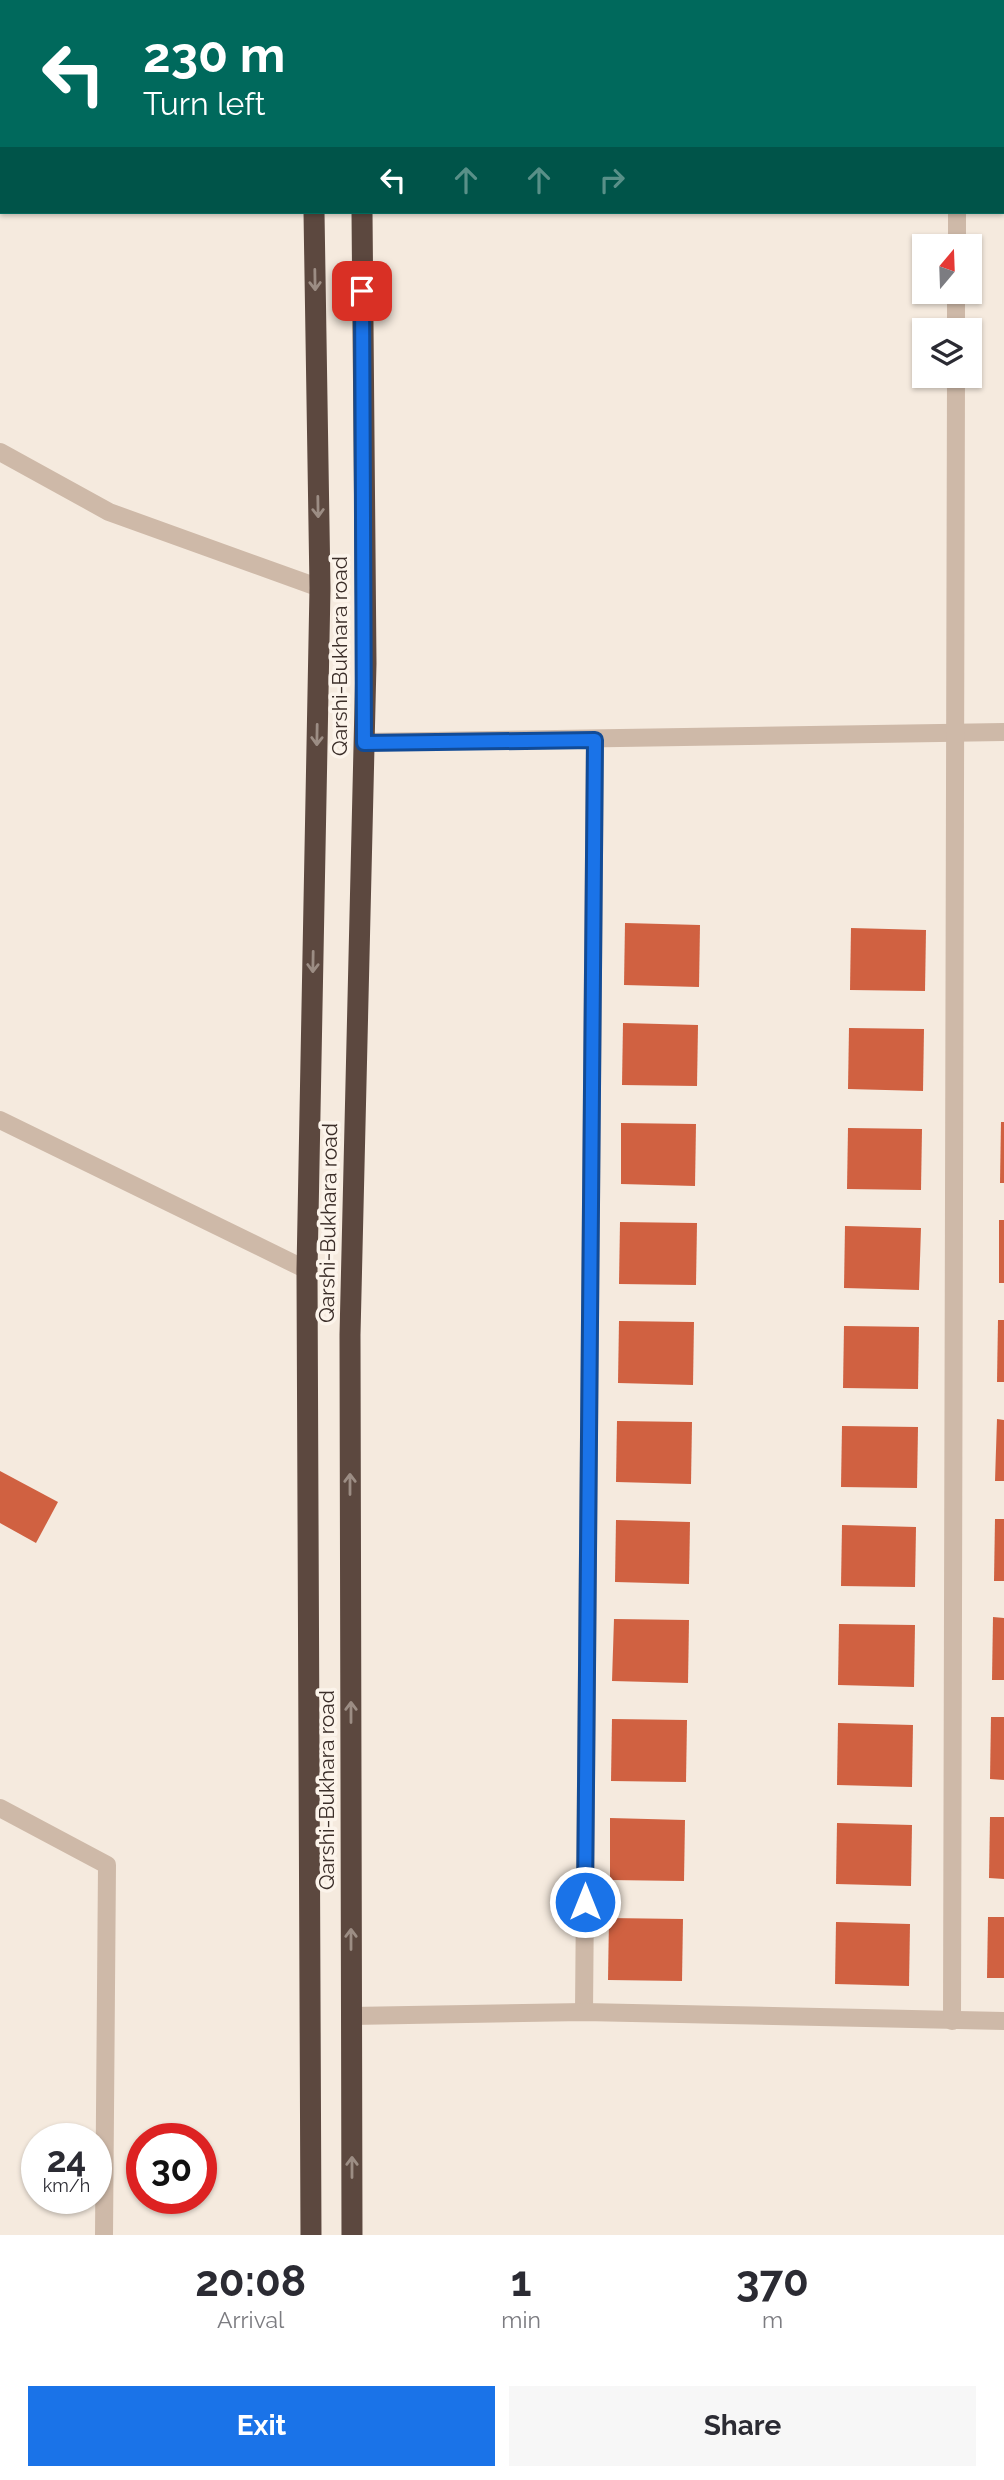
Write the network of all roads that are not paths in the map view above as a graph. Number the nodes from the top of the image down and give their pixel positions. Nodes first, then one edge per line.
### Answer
1 (314, 214) edge
2 (362, 214) edge
3 (957, 214) edge
4 (957, 234) edge
5 (956, 388) edge
6 (0, 452) edge
7 (320, 587) junction
8 (953, 731) junction
9 (1004, 732) edge
10 (595, 740) junction
11 (364, 743) junction
12 (0, 1120) edge
13 (307, 1270) junction
14 (0, 1808) edge
15 (584, 2012) junction
16 (351, 2016) junction
17 (951, 2021) junction
18 (1004, 2021) edge
19 (104, 2235) edge
20 (311, 2235) edge
21 (352, 2235) edge

1 -> 7 highway, Qarshi-Bukhara road
2 - 11 highway, Qarshi-Bukhara road
3 - 4 street
5 - 8 street
6 - 7 street
7 -> 13 highway, Qarshi-Bukhara road
8 - 9 street
8 - 10 street
8 - 17 street
10 - 11 street
10 - 15 street
16 -> 11 highway, Qarshi-Bukhara road
12 - 13 street
13 - 20 highway, Qarshi-Bukhara road
14 - 19 street
15 - 16 street
15 - 17 street
21 -> 16 highway, Qarshi-Bukhara road
17 - 18 street

